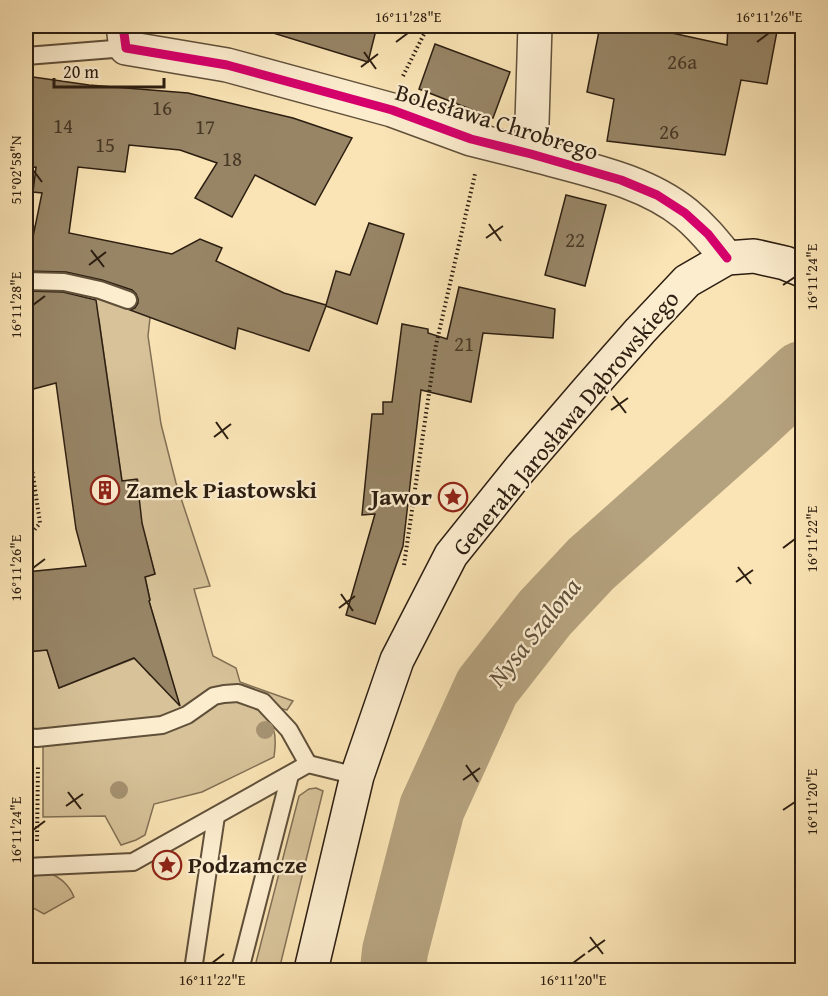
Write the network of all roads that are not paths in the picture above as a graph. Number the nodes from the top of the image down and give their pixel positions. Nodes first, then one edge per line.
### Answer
1 (535, 26) edge
2 (124, 37) edge
3 (26, 56) edge
4 (531, 154) junction
5 (727, 258) junction
6 (794, 266) edge
7 (26, 281) edge
8 (128, 300) dead end
9 (26, 737) edge
10 (309, 764) junction
11 (290, 775) junction
12 (357, 776) junction
13 (216, 816) junction
14 (31, 866) edge
15 (193, 970) edge
16 (240, 970) edge
17 (311, 970) edge

1 - 4 main road
2 - 3 lane, Bolesława Chrobrego
2 - 4 main road, Bolesława Chrobrego
4 - 5 main road, Bolesława Chrobrego
5 - 6 main road, Generała Jarosława Dąbrowskiego
5 - 12 main road, Generała Jarosława Dąbrowskiego
7 - 8 lane
9 - 10 lane
10 - 11 lane
10 - 12 lane
11 - 13 lane
11 - 16 lane
12 - 17 main road, Generała Jarosława Dąbrowskiego
13 - 14 lane
13 - 15 lane

